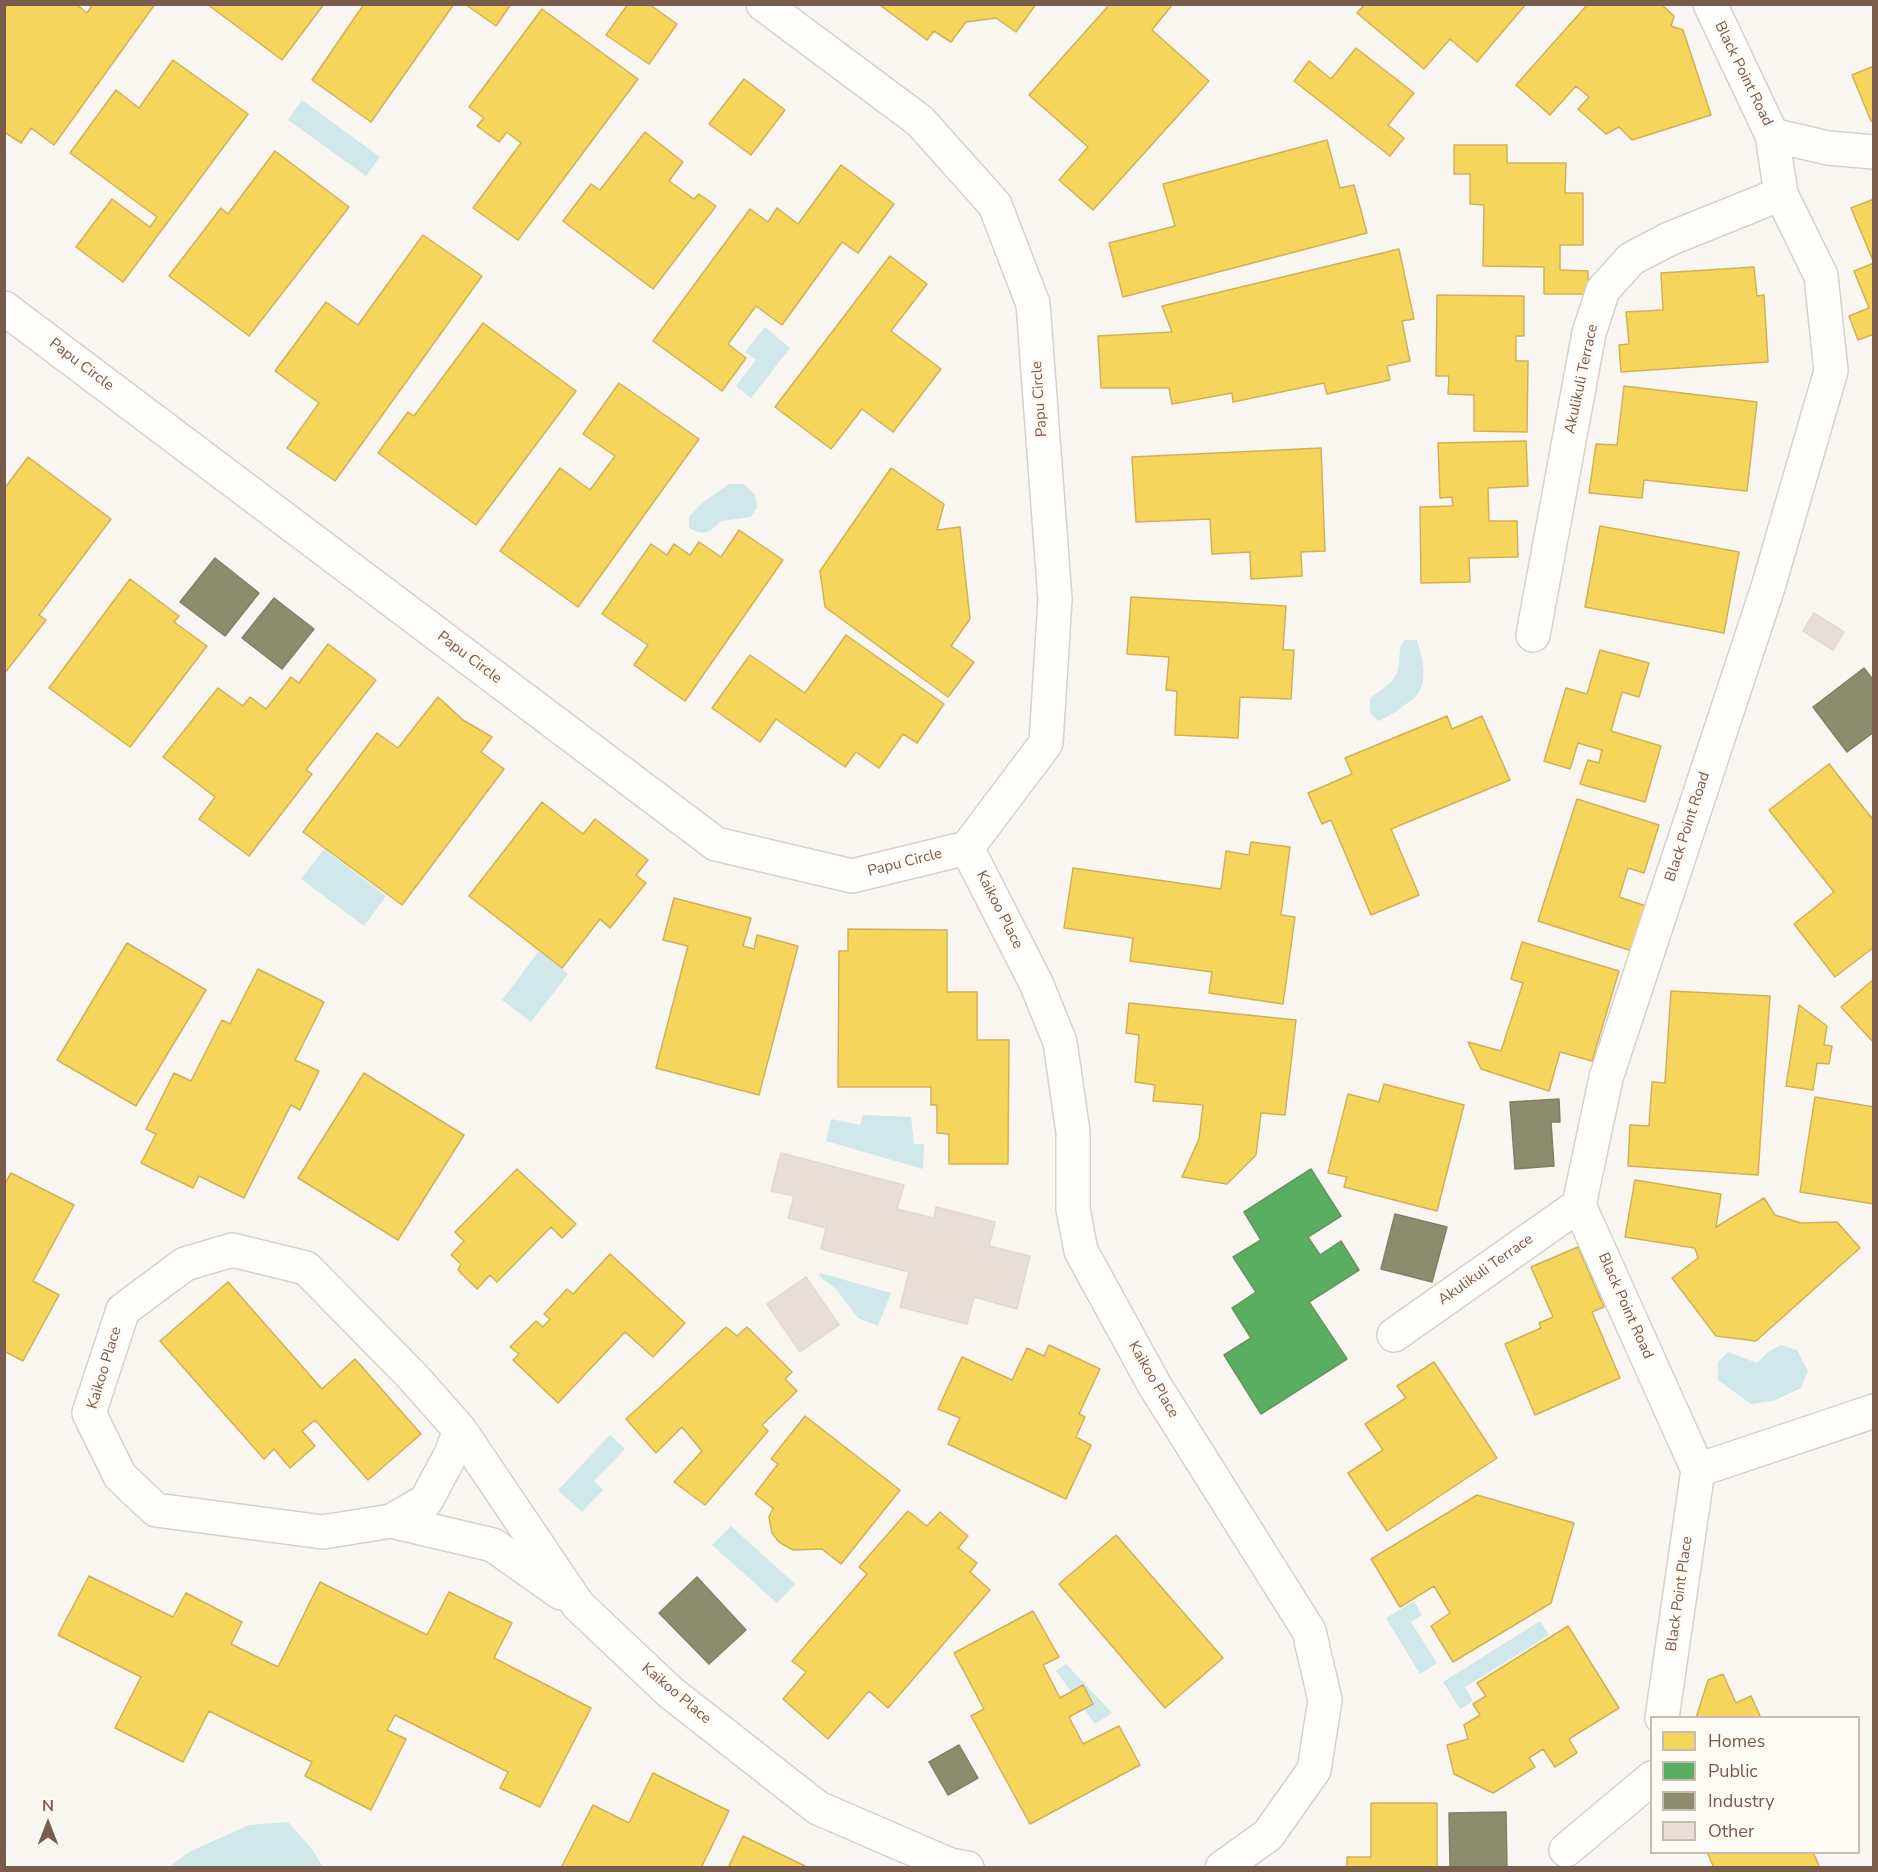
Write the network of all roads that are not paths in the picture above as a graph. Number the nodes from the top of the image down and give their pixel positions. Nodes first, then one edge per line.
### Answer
1 (763, 4) edge
2 (1710, 4) edge
3 (1772, 135) junction
4 (1874, 152) edge
5 (1781, 194) junction
6 (4, 308) edge
7 (1533, 635) dead end
8 (967, 848) junction
9 (1579, 1205) junction
10 (1394, 1335) dead end
11 (1874, 1411) edge
12 (460, 1430) junction
13 (1698, 1470) junction
14 (392, 1521) junction
15 (578, 1605) junction
16 (1662, 1716) edge
17 (1650, 1780) edge
18 (1566, 1850) dead end
19 (967, 1868) edge
20 (1222, 1868) edge

1 - 8 street, Papu Circle
2 - 3 street, Black Point Road
3 - 4 street
3 - 5 street, Black Point Road
5 - 7 street, Akulikuli Terrace
5 - 9 street, Black Point Road
6 - 8 street, Papu Circle
8 - 20 street, Kaikoo Place
9 - 10 street, Akulikuli Terrace
9 - 13 street, Black Point Road
11 - 13 street
12 - 14 street, Kaikoo Place
12 - 14 street, Kaikoo Place
12 - 15 street, Kaikoo Place
13 - 16 street, Black Point Place
14 - 15 street
15 - 19 street, Kaikoo Place
17 - 18 street

